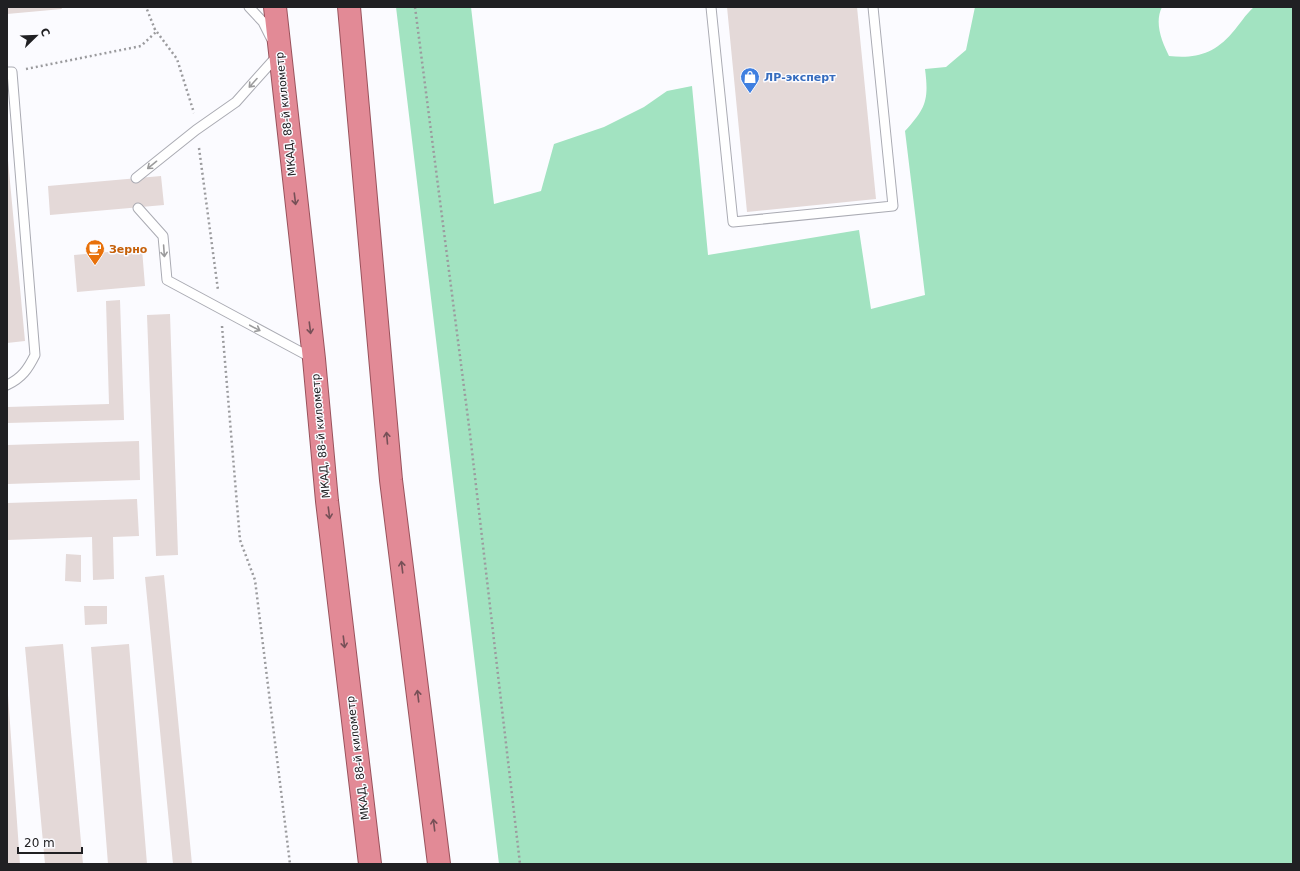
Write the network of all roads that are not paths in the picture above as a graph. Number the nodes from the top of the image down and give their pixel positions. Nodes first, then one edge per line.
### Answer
1 (250, 7) edge
2 (275, 7) edge
3 (349, 7) edge
4 (711, 7) edge
5 (874, 7) edge
6 (279, 54) junction
7 (9, 72) edge
8 (136, 178) dead end
9 (138, 208) dead end
10 (314, 359) junction
11 (7, 385) edge
12 (370, 864) edge
13 (439, 864) edge

1 - 6 lane
2 - 6 highway, МКАД, 88-й километр
13 -> 3 highway
4 - 5 lane
6 -> 8 lane
6 -> 10 highway, МКАД, 88-й километр
7 - 11 lane
9 -> 10 lane
10 -> 12 highway, МКАД, 88-й километр

